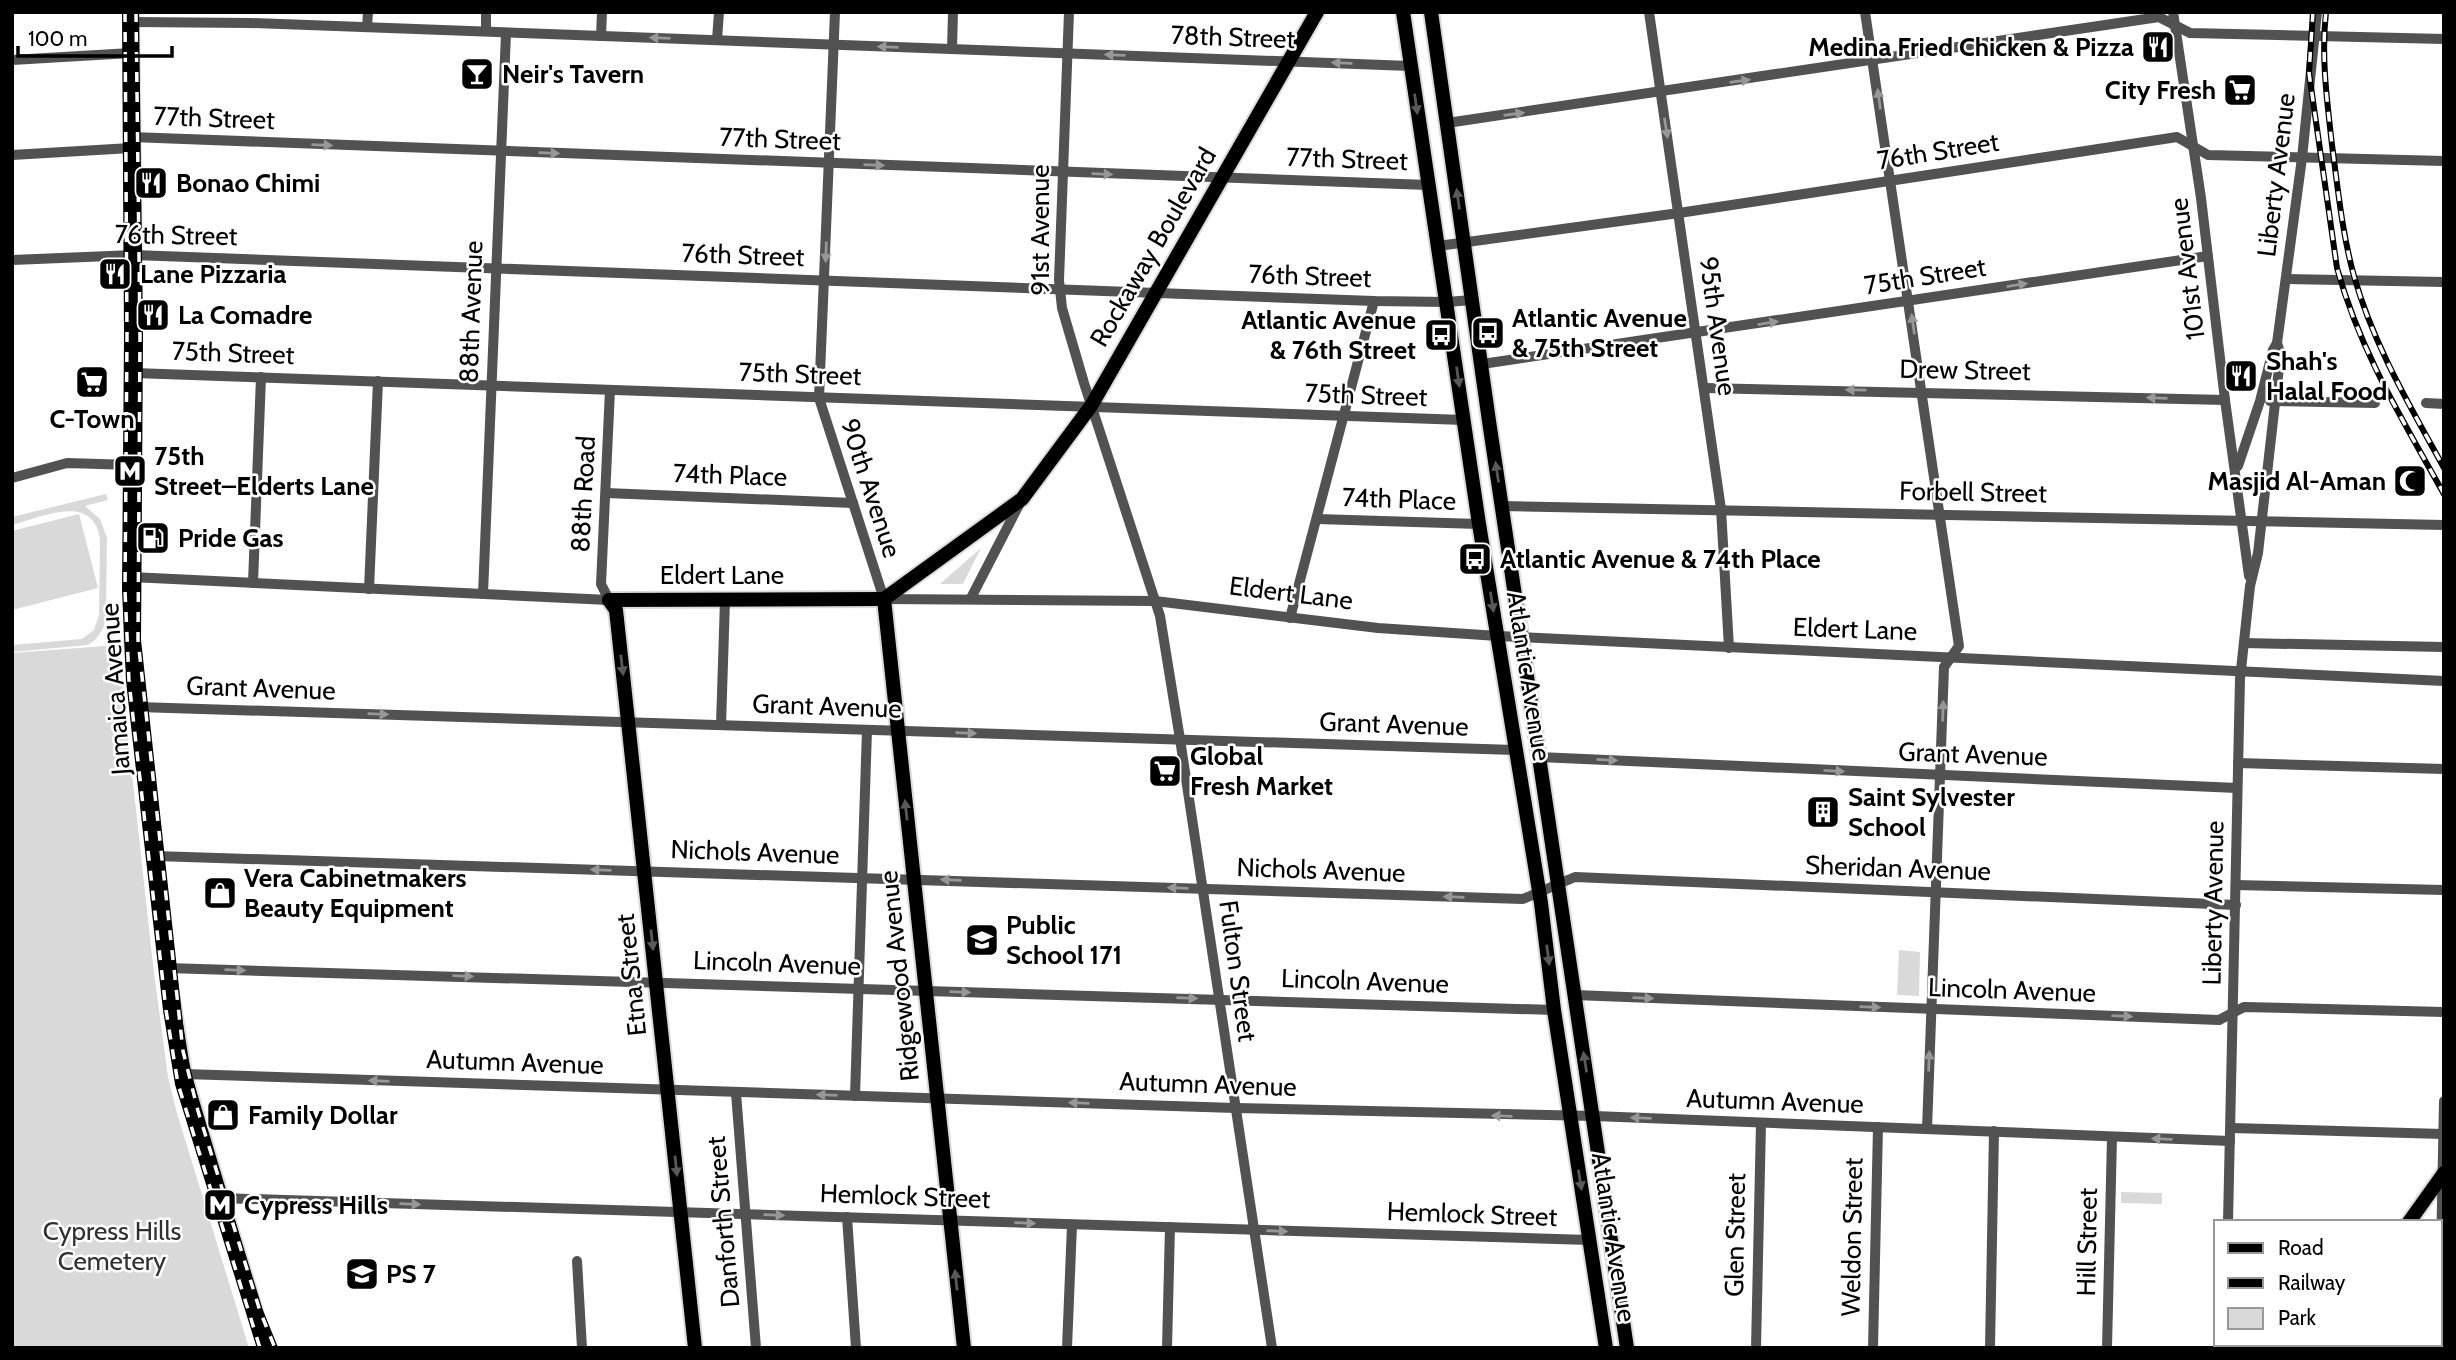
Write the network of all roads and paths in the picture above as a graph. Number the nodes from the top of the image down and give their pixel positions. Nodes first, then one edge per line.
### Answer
1 (368, 12) edge
2 (486, 12) edge
3 (602, 12) edge
4 (719, 12) edge
5 (835, 12) edge
6 (953, 12) edge
7 (1069, 12) edge
8 (1317, 12) edge
9 (1403, 12) edge
10 (1431, 12) edge
11 (1649, 12) edge
12 (1866, 12) edge
13 (2173, 12) edge
14 (2317, 12) edge
15 (131, 17) edge
16 (251, 17) edge
17 (2175, 25) junction
18 (367, 27) junction
19 (486, 31) junction
20 (506, 33) junction
21 (2314, 35) junction
22 (601, 36) junction
23 (2444, 39) edge
24 (718, 40) junction
25 (834, 45) junction
26 (951, 49) junction
27 (131, 53) junction
28 (1067, 53) junction
29 (12, 60) edge
30 (1873, 61) junction
31 (1288, 62) junction
32 (1410, 65) junction
33 (1661, 93) junction
34 (1447, 123) junction
35 (131, 143) junction
36 (2193, 147) junction
37 (500, 152) junction
38 (12, 155) edge
39 (2302, 158) junction
40 (2444, 161) edge
41 (829, 164) junction
42 (1063, 173) junction
43 (1220, 178) junction
44 (1891, 181) junction
45 (1428, 185) junction
46 (1679, 213) junction
47 (1464, 244) junction
48 (1438, 246) junction
49 (134, 255) junction
50 (2208, 256) junction
51 (12, 260) edge
52 (495, 268) junction
53 (2286, 279) junction
54 (825, 281) junction
55 (2444, 282) edge
56 (1059, 289) junction
57 (1154, 293) junction
58 (1472, 300) junction
59 (1374, 301) junction
60 (1909, 301) junction
61 (1447, 302) junction
62 (1697, 333) junction
63 (2277, 343) junction
64 (1482, 364) junction
65 (134, 373) junction
66 (261, 377) junction
67 (378, 381) junction
68 (491, 385) junction
69 (1705, 387) junction
70 (610, 390) junction
71 (1923, 392) junction
72 (819, 398) junction
73 (2225, 400) junction
74 (2260, 401) junction
75 (2275, 401) junction
76 (2375, 403) dead end
77 (2426, 403) dead end
78 (2444, 404) edge
79 (1091, 406) junction
80 (1344, 418) junction
81 (1464, 421) junction
82 (132, 465) junction
83 (2237, 475) junction
84 (12, 478) edge
85 (606, 493) junction
86 (1022, 499) junction
87 (853, 503) junction
88 (1502, 506) junction
89 (1721, 509) junction
90 (1941, 514) junction
91 (1317, 519) junction
92 (2243, 521) junction
93 (2260, 521) junction
94 (1479, 524) junction
95 (2444, 525) edge
96 (131, 577) junction
97 (253, 583) junction
98 (2250, 586) junction
99 (369, 589) junction
100 (483, 594) junction
101 (971, 598) junction
102 (608, 600) junction
103 (725, 600) junction
104 (884, 600) junction
105 (1155, 601) junction
106 (1290, 618) junction
107 (1498, 636) junction
108 (1521, 637) junction
109 (2244, 643) junction
110 (2444, 647) edge
111 (1729, 648) junction
112 (1951, 657) junction
113 (2241, 669) junction
114 (2444, 681) edge
115 (138, 707) junction
116 (628, 722) junction
117 (721, 725) junction
118 (867, 730) junction
119 (898, 730) junction
120 (1180, 739) junction
121 (1515, 750) junction
122 (1539, 757) junction
123 (2238, 763) junction
124 (2444, 769) edge
125 (1941, 775) junction
126 (2237, 788) junction
127 (155, 856) junction
128 (644, 871) junction
129 (862, 878) junction
130 (913, 879) junction
131 (1559, 883) junction
132 (2236, 885) junction
133 (1203, 889) junction
134 (2444, 890) edge
135 (1539, 892) junction
136 (1936, 892) junction
137 (2236, 905) junction
138 (167, 968) junction
139 (656, 982) junction
140 (859, 989) junction
141 (925, 990) junction
142 (1575, 995) junction
143 (1219, 999) junction
144 (1931, 1009) junction
145 (1554, 1010) junction
146 (2444, 1012) edge
147 (2233, 1014) junction
148 (184, 1074) junction
149 (668, 1090) junction
150 (736, 1093) junction
151 (855, 1096) junction
152 (937, 1099) junction
153 (2444, 1101) edge
154 (1236, 1108) junction
155 (1594, 1116) junction
156 (1571, 1117) junction
157 (1761, 1123) junction
158 (1878, 1127) junction
159 (2231, 1128) junction
160 (1927, 1129) junction
161 (1994, 1131) junction
162 (2443, 1134) edge
163 (2112, 1137) junction
164 (2230, 1141) junction
165 (2443, 1174) edge
166 (219, 1198) junction
167 (681, 1212) junction
168 (746, 1214) junction
169 (847, 1217) junction
170 (950, 1220) junction
171 (2228, 1220) edge
172 (2410, 1220) edge
173 (2442, 1220) edge
174 (1072, 1225) junction
175 (1170, 1227) junction
176 (1254, 1230) junction
177 (1589, 1240) junction
178 (577, 1261) dead end
179 (266, 1348) edge
180 (582, 1348) edge
181 (695, 1348) edge
182 (756, 1348) edge
183 (856, 1348) edge
184 (964, 1348) edge
185 (1067, 1348) edge
186 (1167, 1348) edge
187 (1272, 1348) edge
188 (1606, 1348) edge
189 (1627, 1348) edge
190 (1756, 1348) edge
191 (1873, 1348) edge
192 (1990, 1348) edge
193 (2107, 1348) edge

1 - 18 street
2 - 19 street
3 - 22 street
4 - 24 street
5 - 25 street, 90th Avenue
6 - 26 street
7 - 28 street, 91st Avenue
8 - 31 main road, Rockaway Boulevard
9 - 32 main road, Atlantic Avenue
10 - 34 main road, Atlantic Avenue
11 - 33 street, 95th Avenue
12 - 30 street
13 - 17 street, 101st Avenue
14 - 21 street, Liberty Avenue
15 - 16 street, 78th Street
15 - 27 main road, Jamaica Avenue
16 - 18 street, 78th Street
17 - 21 street
17 - 30 street
17 - 36 street, 101st Avenue
18 - 19 street, 78th Street
19 - 20 street, 78th Street
20 - 22 street, 78th Street
20 - 37 street, 88th Avenue
21 - 23 street
21 - 39 street, Liberty Avenue
24 -> 22 street, 78th Street
24 - 25 street, 78th Street
26 -> 25 street, 78th Street
25 - 41 street, 90th Avenue
26 - 28 street, 78th Street
27 - 29 street
27 - 35 main road, Jamaica Avenue
31 -> 28 street, 78th Street
28 - 42 street, 91st Avenue
33 -> 30 street
44 -> 30 street
32 -> 31 street, 78th Street
31 - 43 main road, Rockaway Boulevard
32 -> 45 main road, Atlantic Avenue
34 -> 33 street
33 -> 46 street, 95th Avenue
47 -> 34 main road, Atlantic Avenue
35 -> 37 street, 77th Street
35 - 38 street, 77th Street
35 - 49 main road, Jamaica Avenue
36 - 39 street, 76th Street
36 - 44 street, 76th Street
36 - 50 street, 101st Avenue
37 -> 41 street, 77th Street
37 - 52 street, 88th Avenue
39 - 40 street, 76th Street
39 - 53 street, Liberty Avenue
41 -> 42 street, 77th Street
41 -> 54 street, 90th Avenue
42 -> 43 street, 77th Street
42 - 56 street, 91st Avenue
43 - 45 street, 77th Street
43 - 57 main road, Rockaway Boulevard
44 - 46 street, 76th Street
44 - 60 street
45 - 48 main road, Atlantic Avenue
46 - 47 street, 76th Street
46 - 62 street, 95th Avenue
47 - 48 street, 76th Street
47 - 58 main road, Atlantic Avenue
48 - 61 main road, Atlantic Avenue
49 - 51 street, 76th Street
49 - 52 street, 76th Street
49 - 65 main road, Jamaica Avenue
60 -> 50 street, 75th Street
50 - 73 street, 101st Avenue
52 - 54 street, 76th Street
52 - 68 street, 88th Avenue
53 - 55 street
53 - 63 street, Liberty Avenue
54 - 56 street, 76th Street
54 - 72 street, 90th Avenue
56 - 57 street, 76th Street
56 - 79 street, 91st Avenue
57 - 59 street, 76th Street
57 - 79 main road, Rockaway Boulevard
58 - 61 street, 76th Street
58 - 64 main road, Atlantic Avenue
59 - 61 street, 76th Street
59 - 80 street
62 -> 60 street, 75th Street
71 -> 60 street
61 -> 81 main road, Atlantic Avenue
62 - 64 street, 75th Street
62 - 69 street, 95th Avenue
63 - 74 street, Liberty Avenue
63 - 75 street, Liberty Avenue
88 -> 64 main road, Atlantic Avenue
65 - 66 street, 75th Street
65 - 82 main road, Jamaica Avenue
66 - 67 street, 75th Street
66 - 97 street
67 - 68 street, 75th Street
67 - 99 street
68 - 70 street, 75th Street
68 - 100 street, 88th Avenue
71 -> 69 street, Drew Street
69 - 89 street, 95th Avenue
70 - 72 street, 75th Street
70 - 85 street, 88th Road
73 -> 71 street, Drew Street
71 - 90 street
72 - 79 street, 75th Street
72 - 87 street, 90th Avenue
73 - 83 street, 101st Avenue
74 - 75 street
74 - 83 street, Liberty Avenue
75 - 76 street
75 - 93 street, Liberty Avenue
77 - 78 street
79 - 80 street, 75th Street
79 - 86 main road, Rockaway Boulevard
79 - 105 street, 91st Avenue
80 - 81 street, 75th Street
80 - 91 street
81 - 94 main road, Atlantic Avenue
82 - 84 street
82 - 96 main road, Jamaica Avenue
83 - 92 street, 101st Avenue
85 - 87 street, 74th Place
85 - 102 street, 88th Road
86 - 101 street, Rockaway Boulevard
86 - 104 main road, Rockaway Boulevard
87 - 104 street, 90th Avenue
88 - 89 street, Forbell Street
88 - 108 main road, Atlantic Avenue
89 - 90 street, Forbell Street
89 - 111 street, 95th Avenue
90 - 92 street, Forbell Street
90 - 112 street
91 - 94 street, 74th Place
91 - 106 street
92 - 93 street, Forbell Street
92 - 98 street, Liberty Avenue
93 - 95 street, Forbell Street
93 - 98 street, Liberty Avenue
94 -> 107 main road, Atlantic Avenue
96 - 97 street, Eldert Lane
96 - 115 main road, Jamaica Avenue
97 - 99 street, Eldert Lane
98 - 109 street, Liberty Avenue
99 - 100 street, Eldert Lane
100 - 102 street, Eldert Lane
101 - 104 street, Eldert Lane
101 - 105 street, Eldert Lane
102 - 103 main road, Eldert Lane
102 -> 116 main road, Etna Street
103 - 104 main road, Eldert Lane
103 - 117 street
104 - 119 main road, Ridgewood Avenue
105 - 106 street, Eldert Lane
105 - 120 street, Fulton Street
106 - 107 street, Eldert Lane
107 - 108 street, Eldert Lane
107 - 121 main road, Atlantic Avenue
108 - 111 street, Eldert Lane
108 - 122 main road, Atlantic Avenue
109 - 110 street
109 - 113 street, Liberty Avenue
111 - 112 street, Eldert Lane
112 - 113 street, Eldert Lane
125 -> 112 street
113 - 114 street, Eldert Lane
113 - 123 street, Liberty Avenue
115 -> 116 street, Grant Avenue
115 - 127 main road, Jamaica Avenue
116 - 117 street, Grant Avenue
116 - 128 main road, Etna Street
117 - 118 street, Grant Avenue
118 - 119 street, Grant Avenue
118 - 129 street
119 -> 120 street, Grant Avenue
130 -> 119 main road, Ridgewood Avenue
120 - 121 street, Grant Avenue
120 - 133 street, Fulton Street
121 - 135 main road, Atlantic Avenue
122 -> 125 street, Grant Avenue
122 - 131 main road, Atlantic Avenue
123 - 124 street
123 - 126 street, Liberty Avenue
125 - 126 street, Grant Avenue
125 - 136 street
126 - 132 street, Liberty Avenue
128 -> 127 street, Nichols Avenue
127 - 138 main road, Jamaica Avenue
128 - 129 street, Nichols Avenue
128 -> 139 main road, Etna Street
129 - 130 street, Nichols Avenue
129 - 140 street
133 -> 130 street, Nichols Avenue
130 - 141 main road, Ridgewood Avenue
131 - 135 street, Nichols Avenue
131 - 136 street, Sheridan Avenue
131 - 142 main road, Atlantic Avenue
132 - 134 street
132 - 137 street, Liberty Avenue
135 -> 133 street, Nichols Avenue
133 - 143 street, Fulton Street
135 -> 145 main road, Atlantic Avenue
136 - 137 street, Sheridan Avenue
136 - 144 street
137 - 147 street, Liberty Avenue
138 -> 139 street, Lincoln Avenue
138 - 148 main road, Jamaica Avenue
139 - 140 street, Lincoln Avenue
139 - 149 main road, Etna Street
140 - 141 street, Lincoln Avenue
140 - 151 street
141 -> 143 street, Lincoln Avenue
141 - 152 main road, Ridgewood Avenue
142 -> 144 street, Lincoln Avenue
155 -> 142 main road, Atlantic Avenue
143 - 145 street, Lincoln Avenue
143 - 154 street, Fulton Street
144 -> 147 street, Lincoln Avenue
160 -> 144 street
145 - 156 main road, Atlantic Avenue
146 - 147 street, Lincoln Avenue
147 - 159 street, Liberty Avenue
149 -> 148 street, Autumn Avenue
148 - 166 main road, Jamaica Avenue
149 - 150 street, Autumn Avenue
149 -> 167 main road, Etna Street
151 -> 150 street, Autumn Avenue
150 - 168 street, Danforth Street
151 - 152 street, Autumn Avenue
154 -> 152 street, Autumn Avenue
152 - 170 main road, Ridgewood Avenue
153 - 162 street
156 -> 154 street, Autumn Avenue
154 - 176 street, Fulton Street
155 - 156 street, Autumn Avenue
157 -> 155 street, Autumn Avenue
155 - 189 main road, Atlantic Avenue
156 -> 177 main road, Atlantic Avenue
157 - 158 street, Autumn Avenue
157 - 190 street, Glen Street
158 - 160 street, Autumn Avenue
158 - 191 street, Weldon Street
159 - 162 street
159 - 164 street, Liberty Avenue
160 - 161 street, Autumn Avenue
161 - 163 street, Autumn Avenue
161 - 192 street
162 - 165 street
164 -> 163 street, Autumn Avenue
163 - 193 street, Hill Street
164 - 171 street, Liberty Avenue
165 - 172 main road
165 - 173 street
166 -> 167 street, Hemlock Street
166 - 179 main road, Jamaica Avenue
167 - 168 street, Hemlock Street
167 - 181 main road, Etna Street
168 -> 169 street, Hemlock Street
168 - 182 street, Danforth Street
169 - 170 street, Hemlock Street
169 - 183 street
170 -> 174 street, Hemlock Street
184 -> 170 main road, Ridgewood Avenue
174 - 175 street, Hemlock Street
174 - 185 street
175 - 176 street, Hemlock Street
175 - 186 street
176 -> 177 street, Hemlock Street
176 - 187 street, Fulton Street
177 - 188 main road, Atlantic Avenue
178 - 180 street

